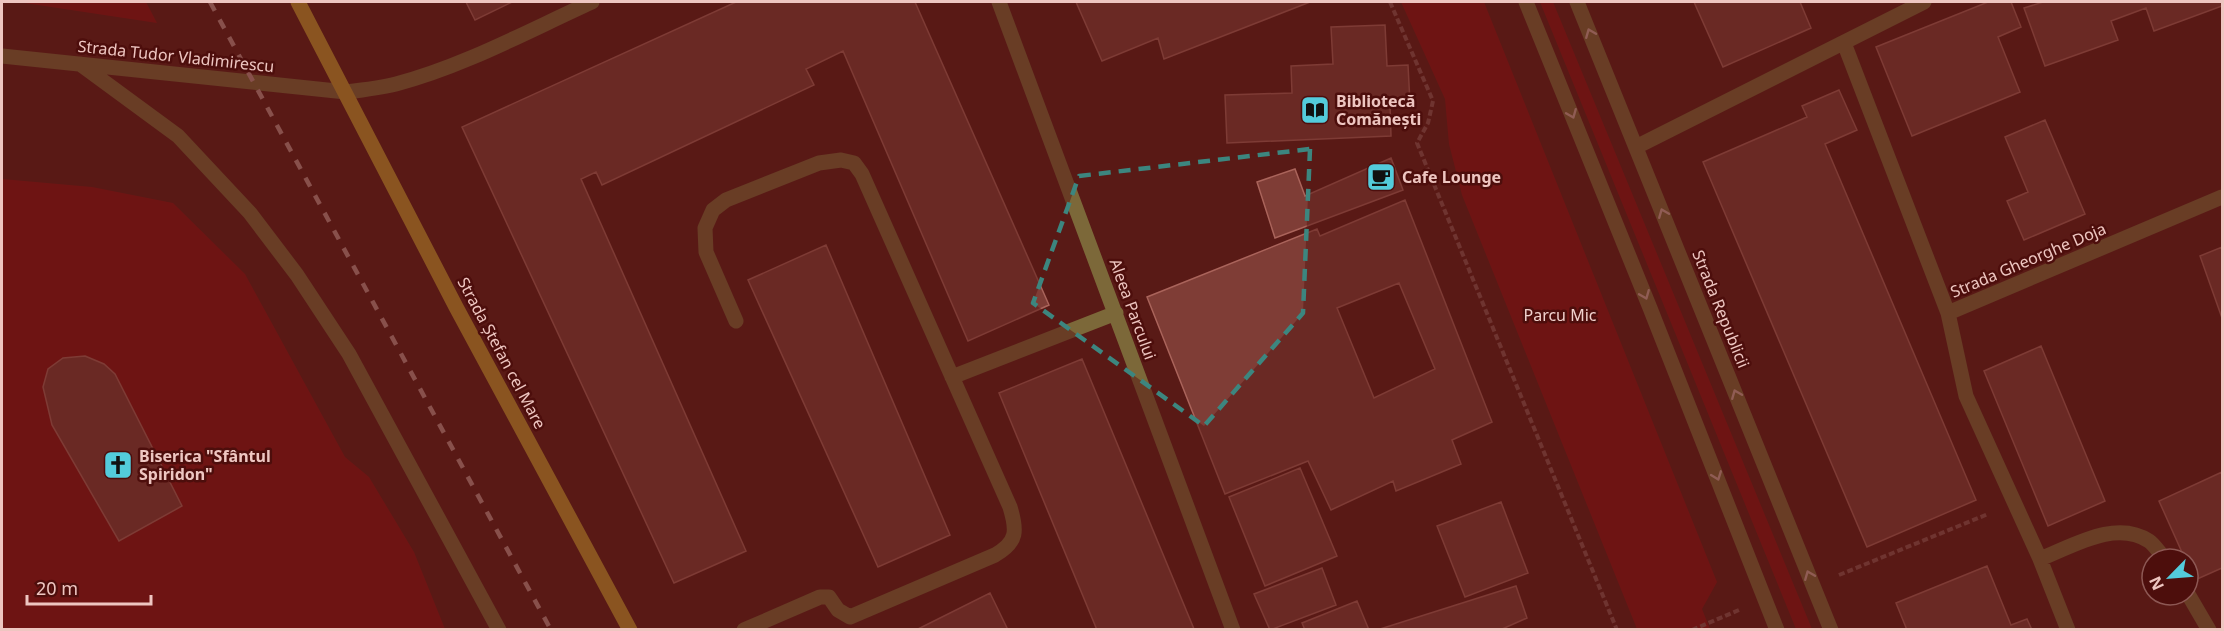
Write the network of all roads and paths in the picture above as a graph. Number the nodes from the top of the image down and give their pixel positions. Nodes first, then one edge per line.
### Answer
1 (298, 2) edge
2 (592, 2) edge
3 (999, 2) edge
4 (1390, 2) edge
5 (1526, 2) edge
6 (1577, 2) edge
7 (1924, 2) edge
8 (1844, 43) junction
9 (4, 61) edge
10 (80, 64) junction
11 (346, 92) junction
12 (1636, 147) junction
13 (2223, 197) edge
14 (1116, 313) junction
15 (1948, 313) junction
16 (736, 321) dead end
17 (952, 377) junction
18 (2015, 502) junction
19 (2155, 547) edge
20 (2040, 559) junction
21 (1814, 586) junction
22 (1765, 598) junction
23 (2196, 607) edge
24 (499, 630) edge
25 (630, 630) edge
26 (744, 630) edge
27 (1233, 630) edge
28 (1617, 630) edge
29 (1692, 630) edge
30 (1777, 630) edge
31 (1831, 630) edge
32 (2068, 630) edge
33 (2209, 630) edge

1 - 11 main road
2 - 11 street
3 - 14 street, Aleea Parcului
4 - 28 path
5 -> 22 street
12 -> 6 street, Strada Republicii
7 - 8 street
8 - 12 street
8 - 15 street, Strada Gheorghe Doja
9 - 10 street, Strada Tudor Vladimirescu
10 - 11 street, Strada Tudor Vladimirescu
10 - 24 street
11 - 25 main road, Strada Ștefan cel Mare
21 -> 12 street, Strada Republicii
13 - 15 street, Strada Gheorghe Doja
14 - 17 street
14 - 27 street, Aleea Parcului
15 - 18 street
16 - 17 street
17 - 26 street
18 - 20 street
18 - 21 path
19 - 20 street
20 - 32 street
21 - 31 street, Strada Republicii
22 - 29 path
22 - 30 street
23 - 33 street

